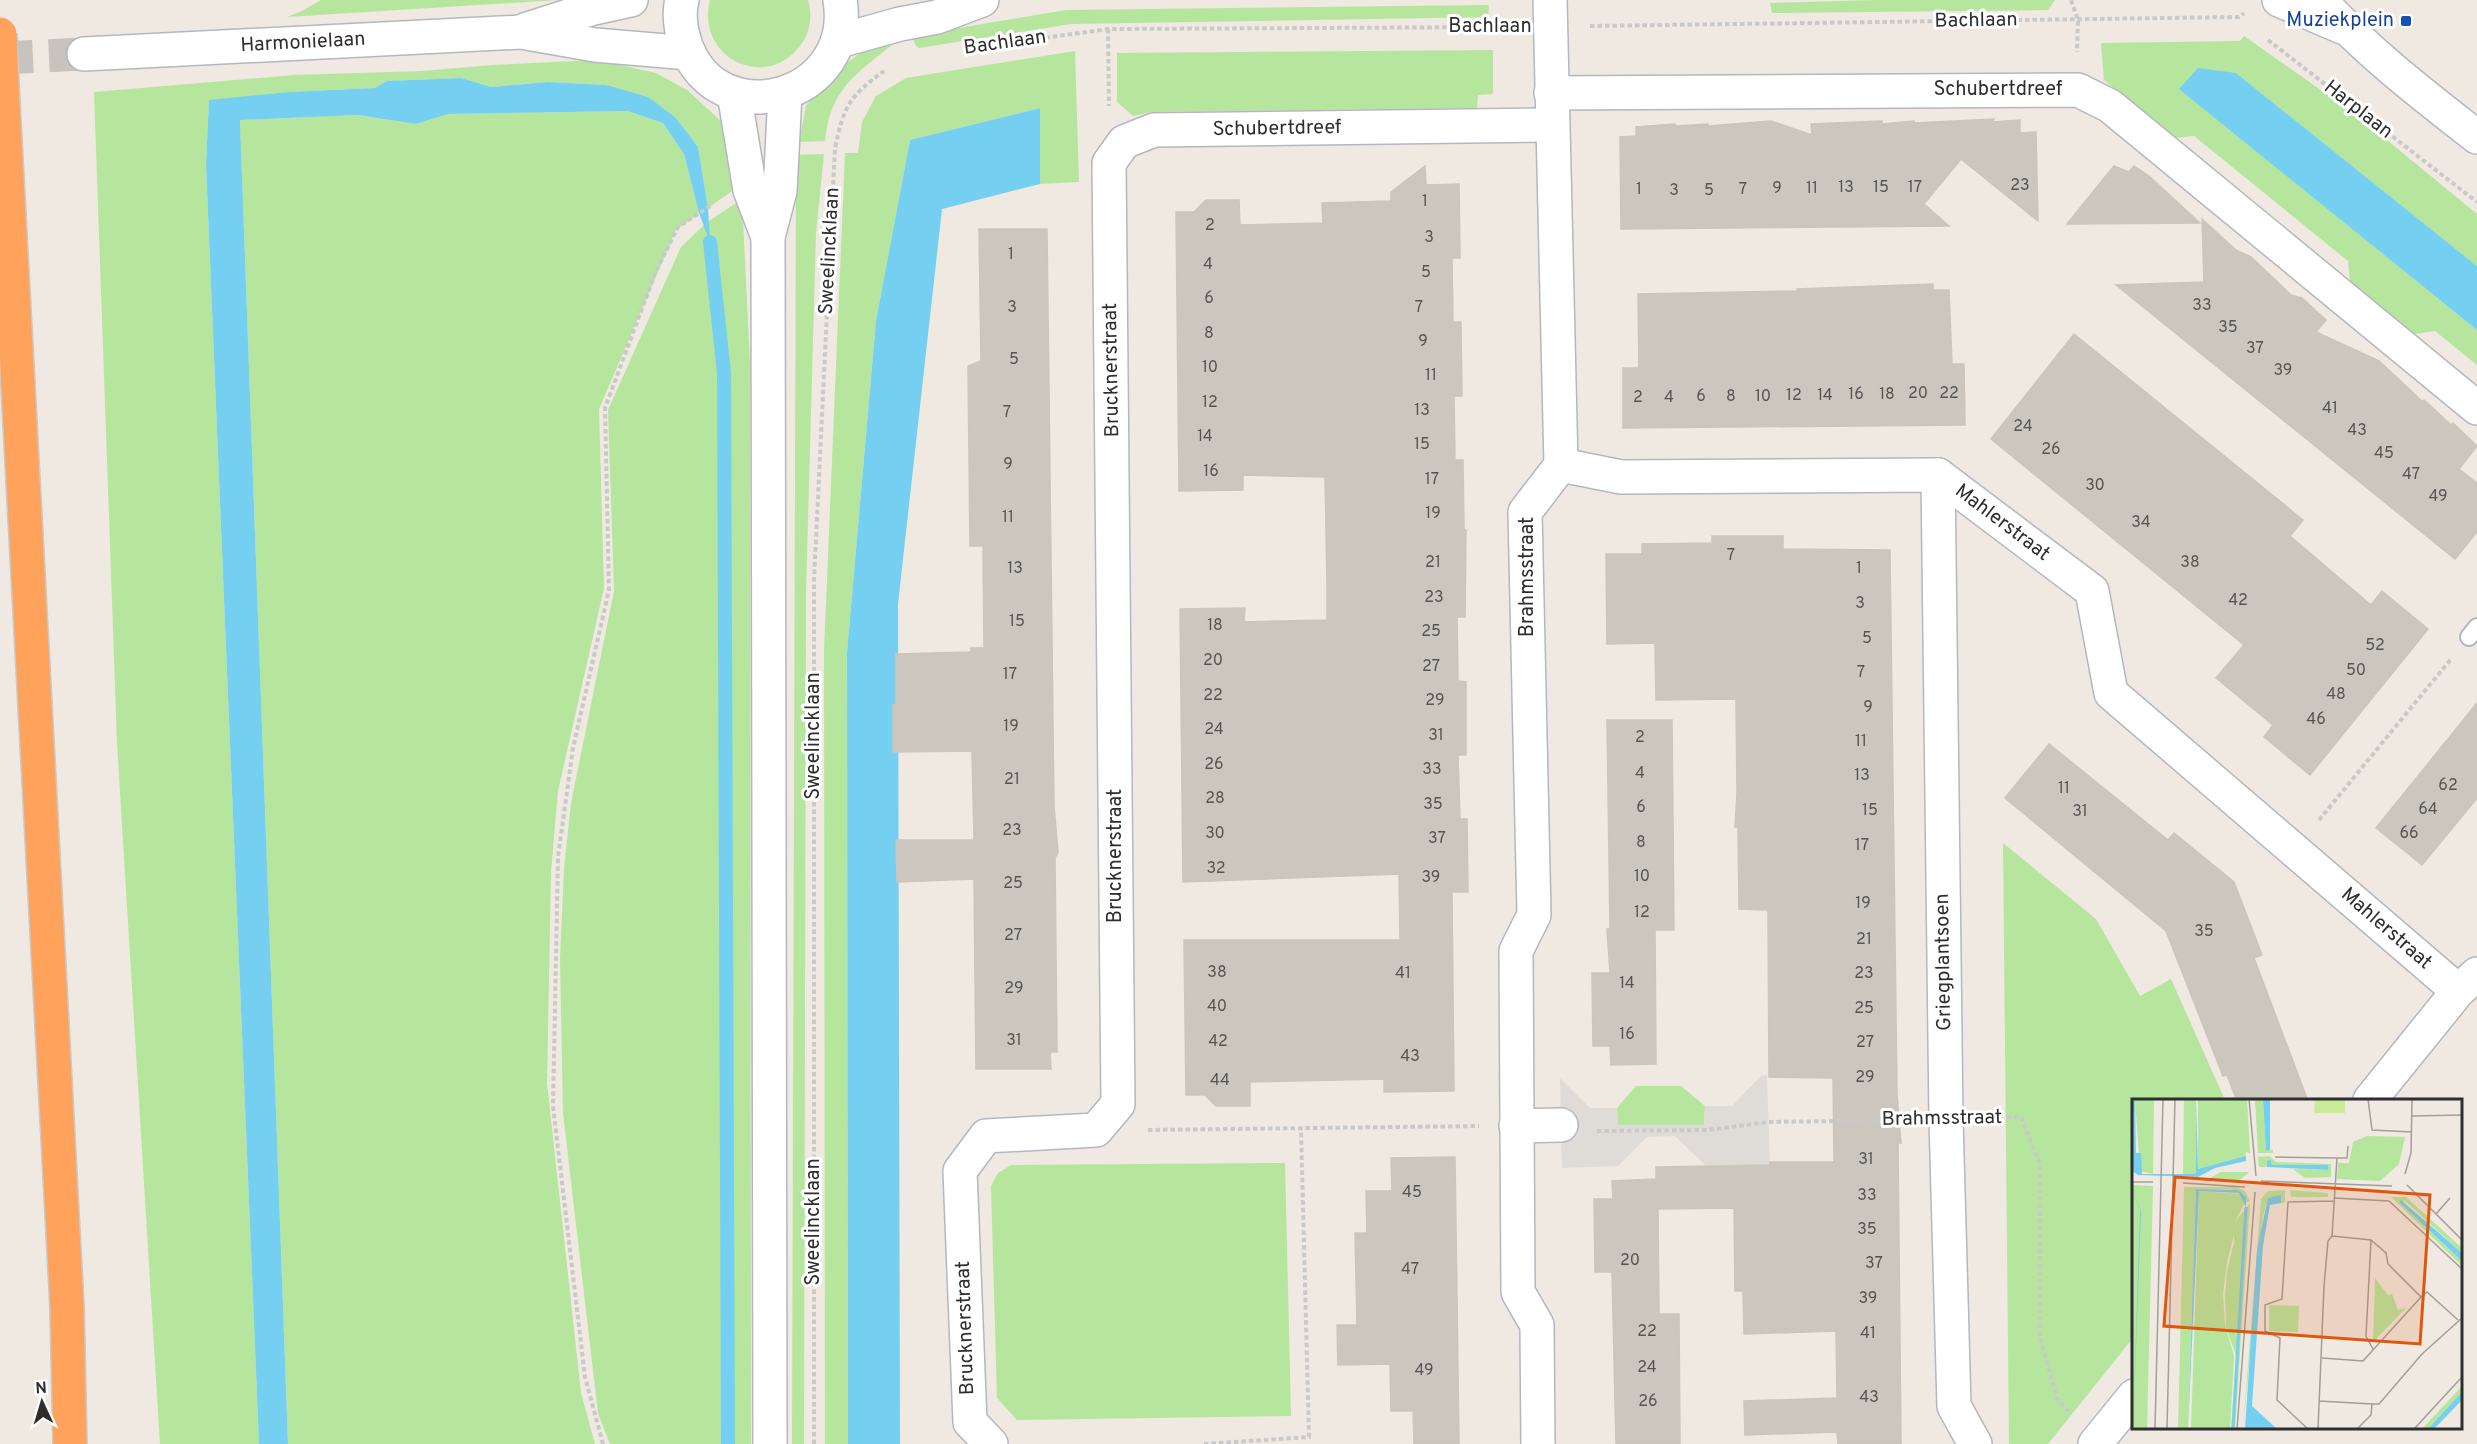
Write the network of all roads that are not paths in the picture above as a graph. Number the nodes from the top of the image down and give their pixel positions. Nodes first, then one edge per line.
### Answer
1 (631, 0) edge
2 (682, 0) edge
3 (840, 0) edge
4 (982, 0) edge
5 (2279, 0) edge
6 (2320, 0) edge
7 (1550, 13) edge
8 (2346, 29) junction
9 (521, 32) junction
10 (0, 34) edge
11 (839, 41) junction
12 (689, 53) junction
13 (84, 54) tunnel mouth
14 (734, 93) junction
15 (785, 94) junction
16 (1552, 109) junction
17 (2477, 137) edge
18 (1124, 142) joint
19 (768, 237) junction
20 (2477, 408) edge
21 (1561, 465) junction
22 (1938, 475) junction
23 (2468, 982) edge
24 (2372, 1099) edge
25 (1561, 1125) road end
26 (1516, 1126) junction
27 (2132, 1397) edge
28 (2096, 1443) edge
29 (70, 1444) edge
30 (770, 1444) edge
31 (991, 1444) edge
32 (1538, 1444) edge
33 (1975, 1444) edge

1 - 9 street, Harmonielaan
2 - 12 street
3 - 11 street
4 - 11 street, Bachlaan
5 - 8 street
6 - 8 street
7 - 16 street
8 - 17 street
9 - 12 street, Harmonielaan
9 - 13 street, Harmonielaan
10 - 29 highway, bridge
11 - 15 street
12 - 14 street
14 - 15 street
14 - 19 street
15 - 19 street
16 - 18 street, Schubertdreef
16 - 20 street, Schubertdreef
16 - 21 street
18 - 31 street, Brucknerstraat
19 - 30 street
21 - 22 street, Mahlerstraat
21 - 26 street, Brahmsstraat
22 - 23 street, Mahlerstraat
22 - 33 street, Griegplantsoen
23 - 24 street
25 - 26 street
26 - 32 street, Brahmsstraat
27 - 28 street

